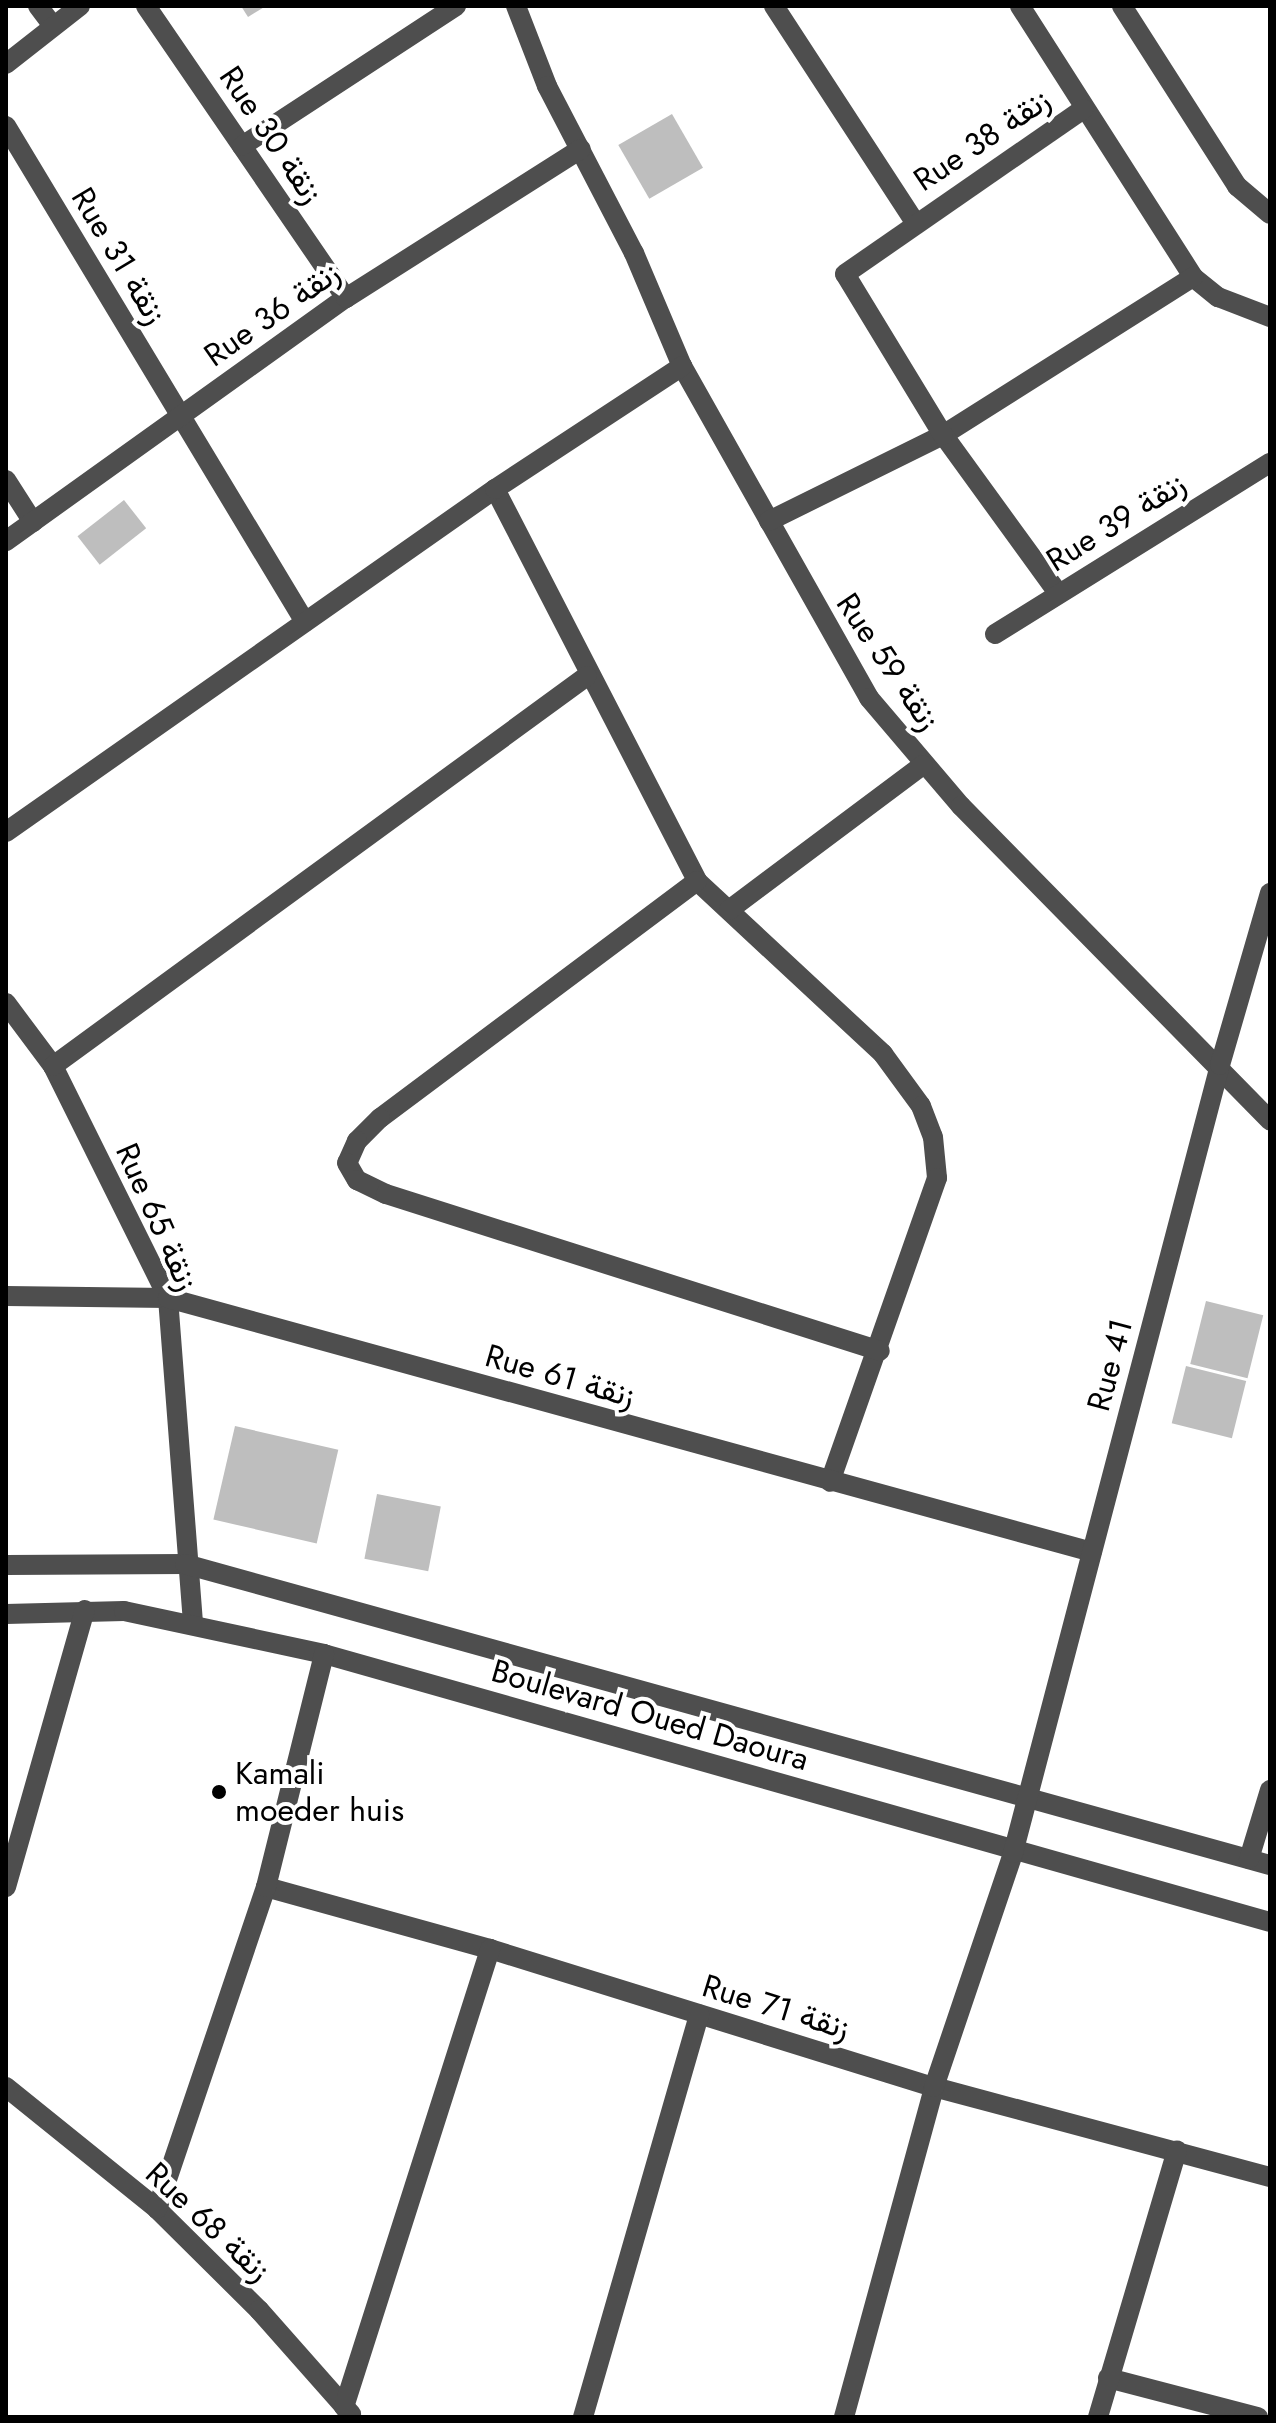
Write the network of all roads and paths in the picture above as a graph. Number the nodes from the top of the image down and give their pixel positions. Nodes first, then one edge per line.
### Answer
1 (38, 6) edge
2 (80, 6) edge
3 (146, 6) edge
4 (456, 6) edge
5 (516, 6) edge
6 (774, 6) edge
7 (1020, 6) edge
8 (1122, 6) edge
9 (53, 26) junction
10 (6, 64) edge
11 (1083, 109) junction
12 (6, 126) edge
13 (242, 146) junction
14 (581, 149) junction
15 (1270, 214) edge
16 (915, 222) junction
17 (1193, 277) junction
18 (346, 298) junction
19 (1270, 317) edge
20 (682, 366) junction
21 (180, 416) junction
22 (943, 435) junction
23 (1270, 463) edge
24 (6, 480) edge
25 (495, 489) junction
26 (769, 521) junction
27 (33, 522) junction
28 (6, 541) edge
29 (1058, 593) junction
30 (305, 622) junction
31 (995, 634) dead end
32 (587, 676) junction
33 (923, 765) junction
34 (6, 832) edge
35 (697, 881) junction
36 (1270, 893) edge
37 (729, 910) junction
38 (6, 1003) edge
39 (1220, 1065) junction
40 (53, 1066) junction
41 (1270, 1120) edge
42 (6, 1296) edge
43 (168, 1298) junction
44 (880, 1351) junction
45 (830, 1482) junction
46 (1092, 1552) junction
47 (185, 1564) junction
48 (6, 1565) edge
49 (85, 1610) junction
50 (6, 1614) edge
51 (193, 1623) junction
52 (324, 1654) junction
53 (1270, 1790) edge
54 (1028, 1794) junction
55 (1013, 1853) junction
56 (1249, 1859) junction
57 (1270, 1865) edge
58 (6, 1887) edge
59 (266, 1887) junction
60 (1270, 1922) edge
61 (490, 1949) junction
62 (699, 2014) junction
63 (6, 2087) edge
64 (934, 2087) junction
65 (1177, 2150) junction
66 (1270, 2177) edge
67 (157, 2209) junction
68 (1108, 2378) junction
69 (349, 2412) edge
70 (583, 2417) edge
71 (844, 2417) edge
72 (1098, 2417) edge
73 (1258, 2417) edge

1 - 9 street
2 - 9 street
3 - 13 street, Rue 30 زنقة
4 - 13 street
5 - 14 street, Rue 59 زنقة
6 - 16 street
7 - 11 street
8 - 15 street
9 - 10 street
11 - 16 street, Rue 38 زنقة
11 - 17 street
12 - 21 street, Rue 31 زنقة
13 - 18 street, Rue 30 زنقة
14 - 18 street, Rue 36 زنقة
14 - 20 street, Rue 59 زنقة
16 - 22 street, Rue 38 زنقة
17 - 19 street
17 - 22 street
18 - 21 street, Rue 36 زنقة
20 - 25 street
20 - 26 street, Rue 59 زنقة
21 - 27 street, Rue 36 زنقة
21 - 30 street, Rue 31 زنقة
22 - 26 street
22 - 29 street
23 - 29 street, Rue 39 زنقة
24 - 27 street
25 - 30 street
25 - 32 street
26 - 33 street, Rue 59 زنقة
27 - 28 street, Rue 36 زنقة
29 - 31 street, Rue 39 زنقة
30 - 34 street
32 - 35 street
32 - 40 street
33 - 37 street
33 - 39 street, Rue 59 زنقة
35 - 37 street
35 - 44 street
36 - 39 street, Rue 41
37 - 44 street
38 - 40 street, Rue 65 زنقة
39 - 41 street, Rue 59 زنقة
39 - 46 street, Rue 41
40 - 43 street, Rue 65 زنقة
42 - 43 street, Rue 61 زنقة
43 - 45 street, Rue 61 زنقة
43 - 47 street, Rue 65 زنقة
44 - 45 street
45 - 46 street, Rue 61 زنقة
46 - 54 street, Rue 41
47 - 48 street, Boulevard Oued Daoura
47 - 51 street, Rue 65 زنقة
47 - 54 street, Boulevard Oued Daoura
49 - 50 street, Boulevard Oued Daoura
49 - 51 street, Boulevard Oued Daoura
49 - 58 street
51 - 52 street, Boulevard Oued Daoura
52 - 55 street, Boulevard Oued Daoura
52 - 59 street
53 - 56 street
54 - 55 street, Rue 41
54 - 56 street, Boulevard Oued Daoura
55 - 60 street, Boulevard Oued Daoura
55 - 64 street, Rue 41
56 - 57 street, Boulevard Oued Daoura
59 - 61 street, Rue 71 زنقة
59 - 67 street
61 - 62 street, Rue 71 زنقة
61 - 69 street
62 - 64 street, Rue 71 زنقة
62 - 70 street
63 - 67 street, Rue 68 زنقة
64 - 65 street, Rue 71 زنقة
64 - 71 street, Rue 41
65 - 66 street, Rue 71 زنقة
65 - 68 street
67 - 69 street, Rue 68 زنقة
68 - 72 street
68 - 73 street

